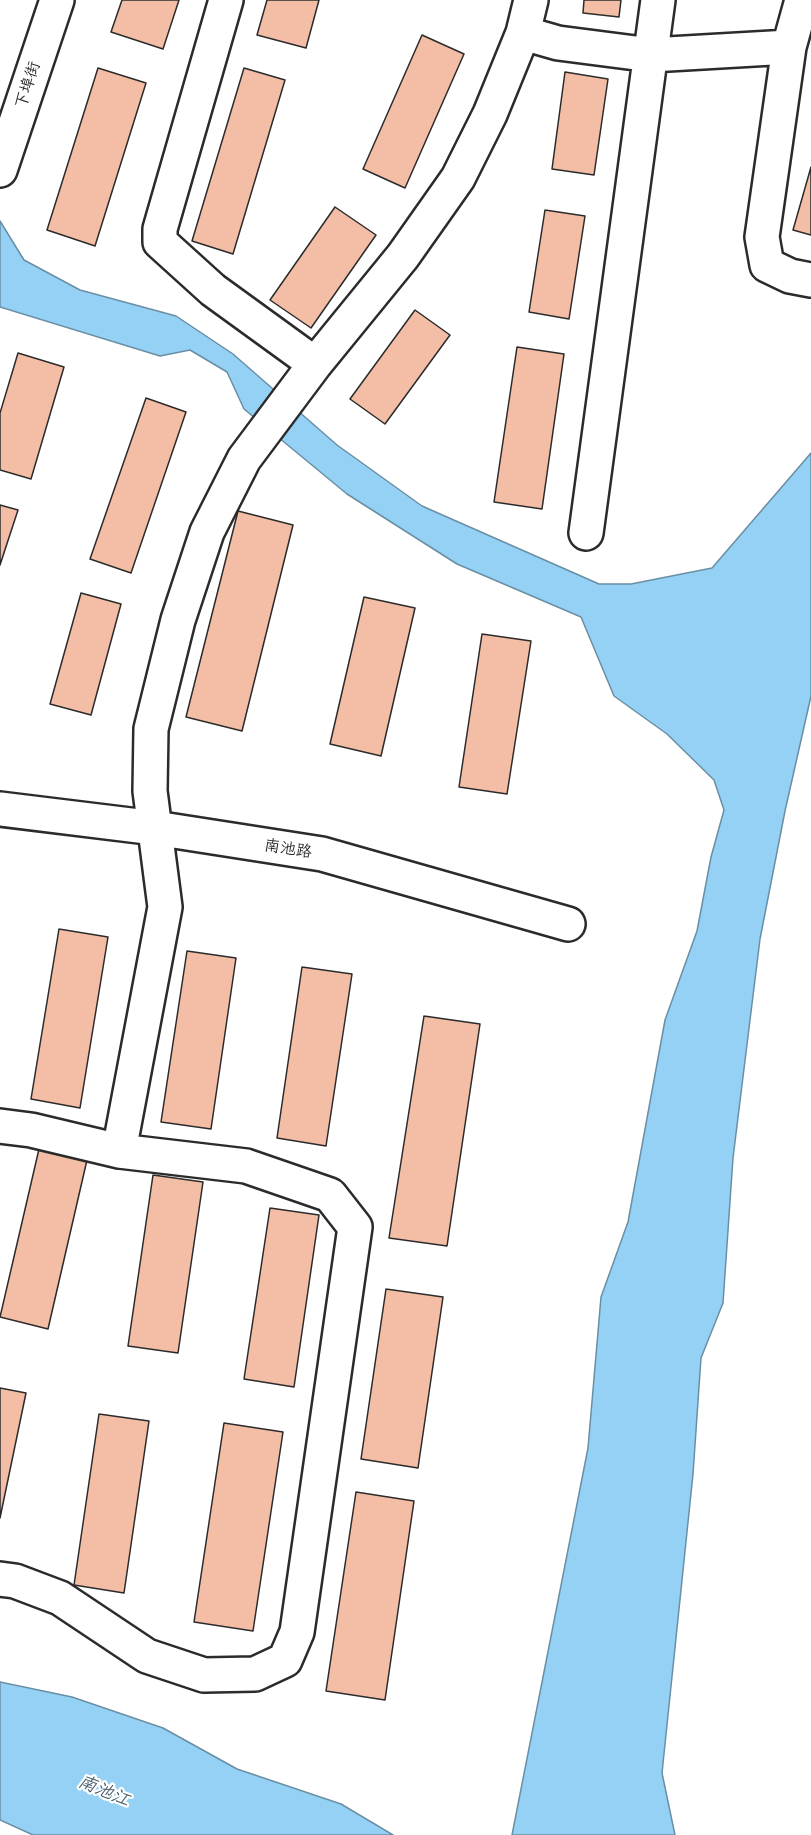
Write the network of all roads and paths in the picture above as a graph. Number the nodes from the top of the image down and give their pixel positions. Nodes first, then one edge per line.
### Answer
1 (57, 0) edge
2 (226, 0) edge
3 (531, 0) edge
4 (658, 0) edge
5 (802, 0) edge
6 (523, 33) junction
7 (789, 47) junction
8 (651, 55) junction
9 (1, 168) edge
10 (811, 280) edge
11 (315, 364) junction
12 (586, 533) dead end
13 (0, 809) edge
14 (155, 828) junction
15 (568, 924) dead end
16 (0, 1126) edge
17 (119, 1151) junction
18 (0, 1579) edge

1 - 9 street, 下埠街
2 - 11 street
3 - 6 street
4 - 8 street
5 - 7 street
6 - 8 street
6 - 11 street
7 - 8 street
7 - 10 street
8 - 12 street
11 - 14 street
13 - 14 street, 南池路
14 - 15 street, 南池路
14 - 17 street
16 - 17 street
17 - 18 street

